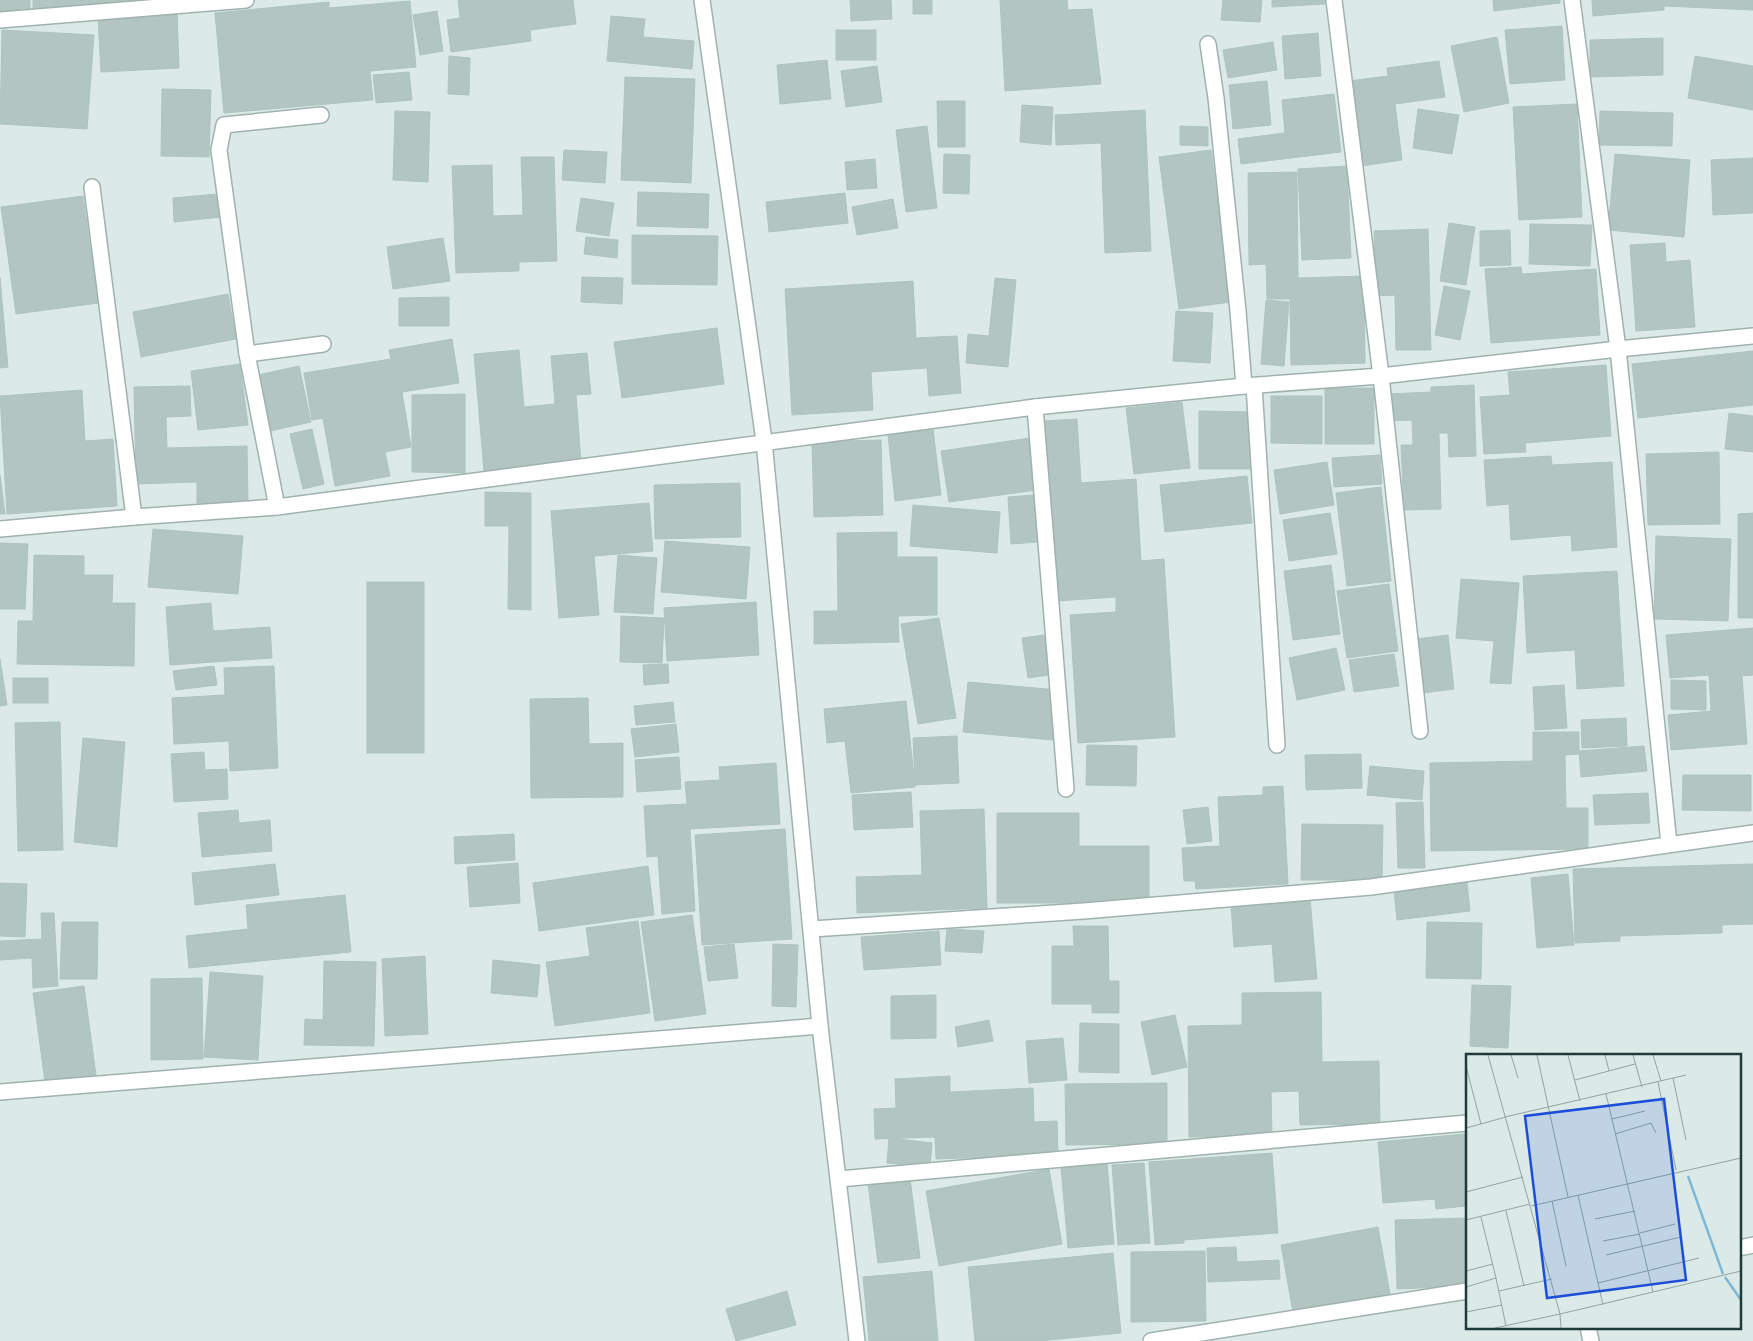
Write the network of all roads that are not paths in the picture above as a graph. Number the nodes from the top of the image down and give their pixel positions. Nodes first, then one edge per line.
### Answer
1 (246, 0) edge
2 (702, 0) edge
3 (1334, 0) edge
4 (1572, 0) edge
5 (0, 20) edge
6 (1208, 44) dead end
7 (321, 115) dead end
8 (92, 188) dead end
9 (1753, 336) edge
10 (322, 344) dead end
11 (1618, 349) junction
12 (247, 354) junction
13 (1381, 376) junction
14 (1249, 386) junction
15 (1035, 407) junction
16 (764, 442) junction
17 (277, 508) junction
18 (134, 516) junction
19 (0, 529) edge
20 (1420, 731) dead end
21 (1277, 745) dead end
22 (1066, 789) dead end
23 (1753, 833) edge
24 (1669, 844) junction
25 (812, 929) junction
26 (820, 1026) junction
27 (0, 1092) edge
28 (1466, 1123) edge
29 (838, 1179) junction
30 (1753, 1245) edge
31 (1740, 1248) edge
32 (1466, 1291) edge
33 (1588, 1328) edge
34 (857, 1341) edge
35 (1151, 1341) edge
36 (1590, 1341) edge

1 - 5 street
2 - 16 street
3 - 13 street
4 - 11 street
6 - 14 street
7 - 12 street
8 - 18 street
9 - 11 street
10 - 12 street
11 - 13 street
11 - 24 street
12 - 17 street
13 - 14 street
13 - 20 street
14 - 15 street
14 - 21 street
15 - 16 street
15 - 22 street
16 - 17 street
16 - 25 street
17 - 18 street
18 - 19 street
23 - 24 street
24 - 25 street
25 - 26 street
26 - 27 street
26 - 29 street
28 - 29 street
29 - 34 street
30 - 31 street
32 - 35 street
33 - 36 street

